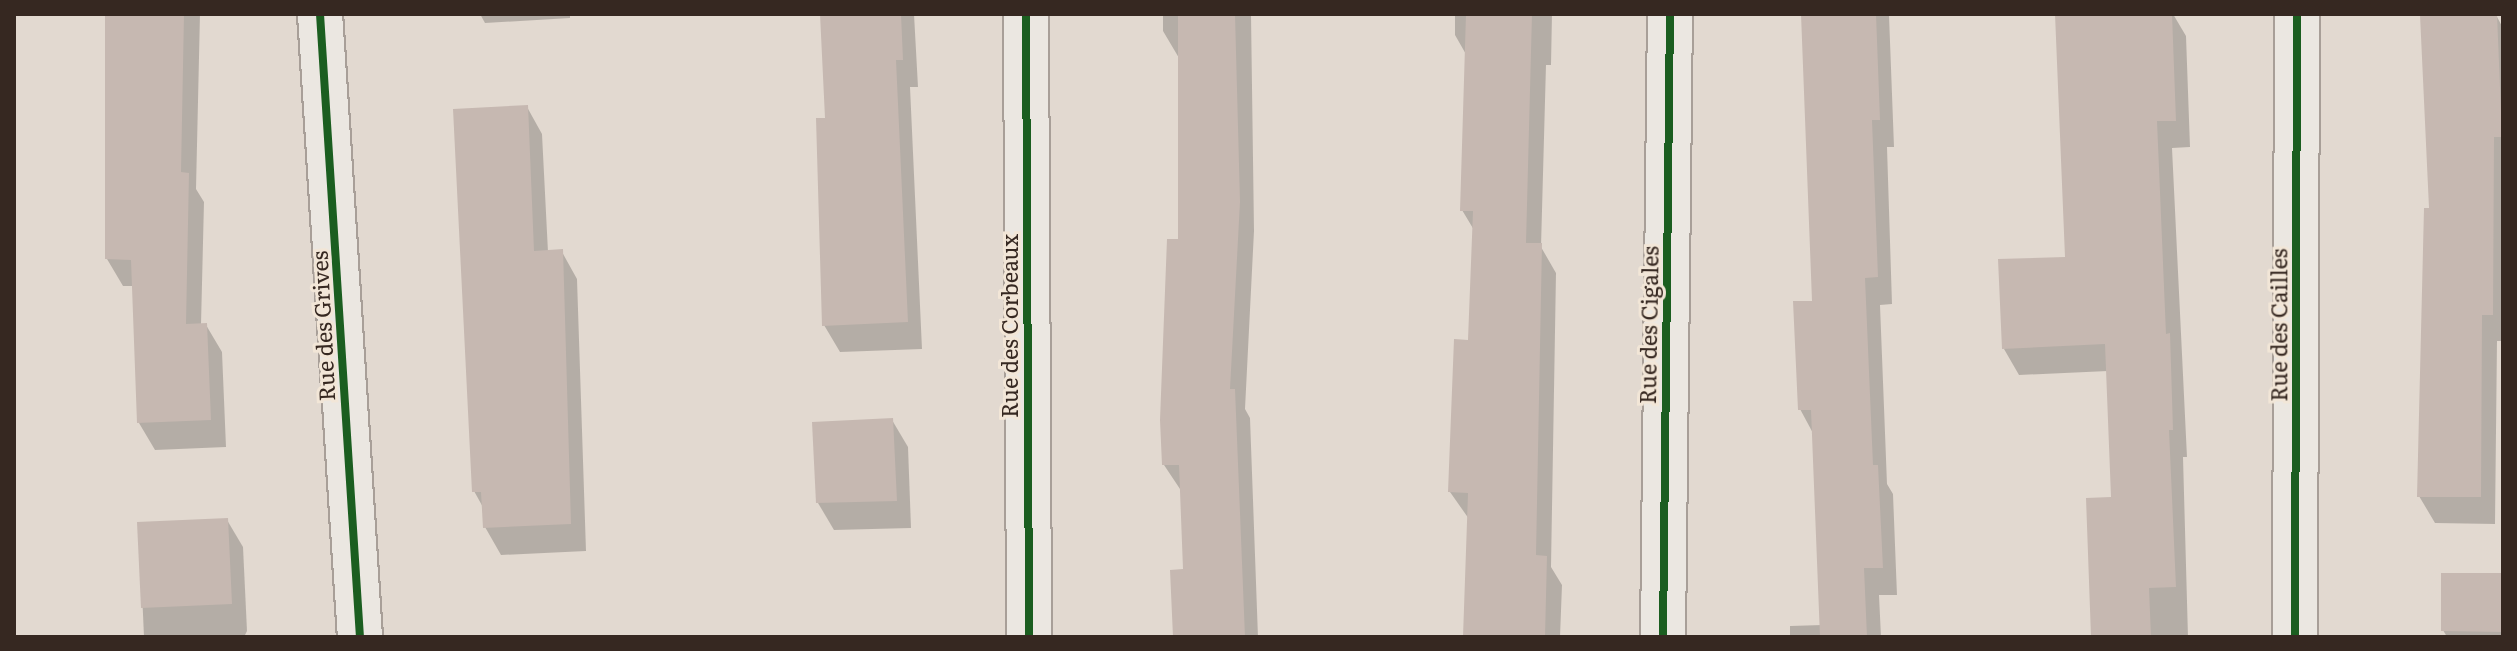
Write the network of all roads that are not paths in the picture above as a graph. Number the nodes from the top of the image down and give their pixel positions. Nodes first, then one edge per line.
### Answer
1 (320, 14) edge
2 (1026, 14) edge
3 (1670, 14) edge
4 (2297, 14) edge
5 (360, 637) edge
6 (1029, 637) edge
7 (1663, 637) edge
8 (2295, 637) edge

1 - 5 street, Rue des Grives
2 - 6 street, Rue des Corbeaux
3 - 7 street, Rue des Cigales
4 - 8 street, Rue des Cailles

